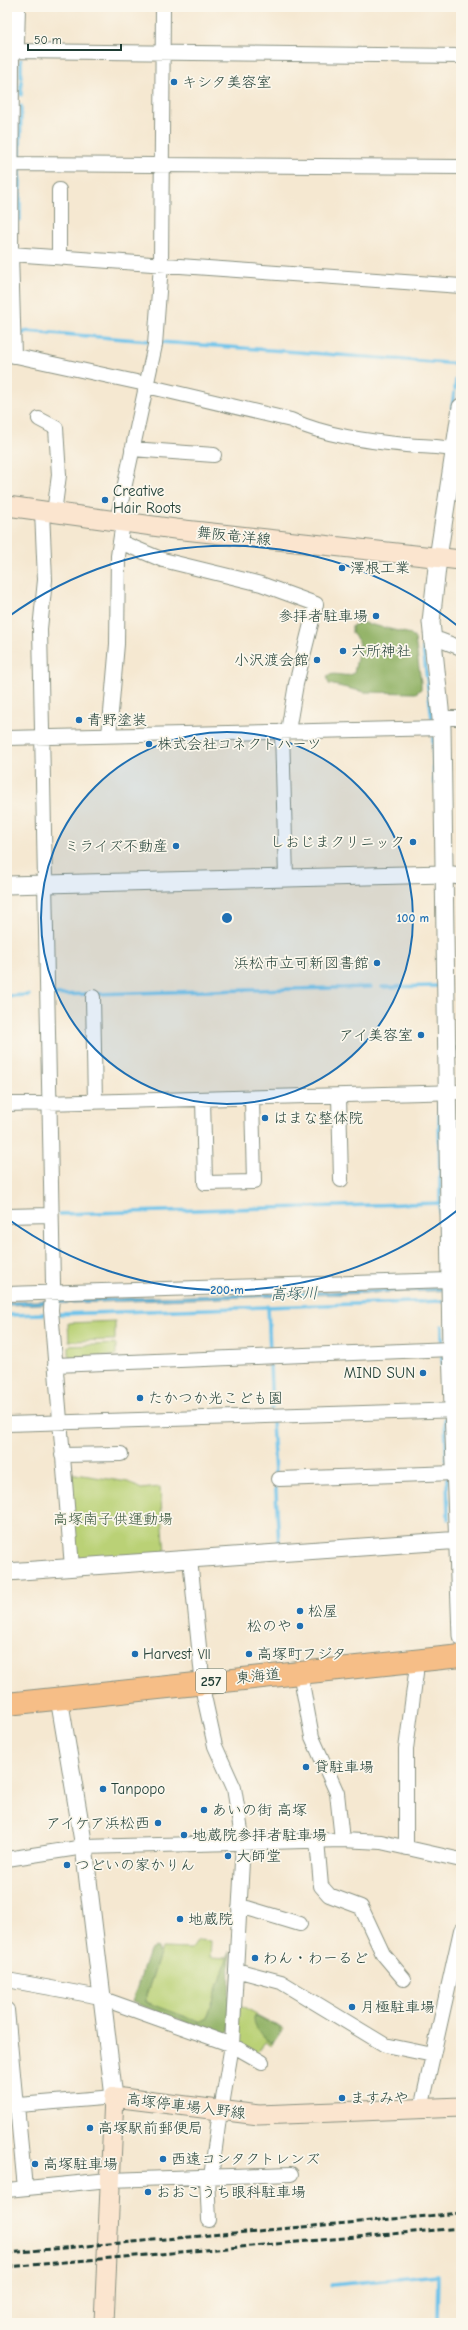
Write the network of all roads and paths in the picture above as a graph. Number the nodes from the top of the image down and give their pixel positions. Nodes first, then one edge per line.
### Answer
1 (18, 7) edge
2 (163, 7) edge
3 (11, 51) edge
4 (163, 54) junction
5 (461, 56) edge
6 (11, 164) junction
7 (162, 165) junction
8 (461, 167) edge
9 (59, 190) dead end
10 (9, 228) edge
11 (10, 254) junction
12 (59, 257) junction
13 (161, 264) junction
14 (461, 286) edge
15 (10, 355) edge
16 (146, 385) junction
17 (461, 407) edge
18 (39, 419) dead end
19 (132, 449) junction
20 (458, 450) edge
21 (214, 455) dead end
22 (7, 506) edge
23 (48, 512) junction
24 (120, 522) junction
25 (120, 542) junction
26 (438, 558) junction
27 (461, 560) edge
28 (431, 641) junction
29 (461, 648) edge
30 (461, 718) edge
31 (441, 723) junction
32 (285, 731) junction
33 (109, 735) junction
34 (42, 737) junction
35 (7, 738) edge
36 (444, 874) junction
37 (461, 876) edge
38 (286, 878) junction
39 (45, 884) junction
40 (7, 885) edge
41 (93, 997) dead end
42 (454, 1092) edge
43 (339, 1096) junction
44 (252, 1098) junction
45 (203, 1099) junction
46 (96, 1102) junction
47 (49, 1103) junction
48 (7, 1104) edge
49 (341, 1180) dead end
50 (52, 1215) junction
51 (7, 1216) edge
52 (450, 1286) junction
53 (7, 1294) edge
54 (51, 1299) junction
55 (450, 1349) junction
56 (55, 1365) junction
57 (457, 1410) edge
58 (59, 1422) junction
59 (7, 1424) edge
60 (121, 1454) dead end
61 (62, 1456) junction
62 (455, 1473) junction
63 (279, 1479) dead end
64 (459, 1540) edge
65 (190, 1559) junction
66 (72, 1567) junction
67 (7, 1572) edge
68 (461, 1636) edge
69 (461, 1656) edge
70 (415, 1659) junction
71 (300, 1672) junction
72 (202, 1682) junction
73 (59, 1698) junction
74 (7, 1704) edge
75 (317, 1840) junction
76 (342, 1840) junction
77 (243, 1843) junction
78 (84, 1847) junction
79 (406, 1848) junction
80 (7, 1859) edge
81 (461, 1860) edge
82 (239, 1908) junction
83 (300, 1924) dead end
84 (461, 1930) edge
85 (236, 1970) junction
86 (404, 1979) dead end
87 (7, 1980) edge
88 (103, 1999) junction
89 (7, 2010) edge
90 (8, 2025) edge
91 (232, 2045) junction
92 (433, 2055) junction
93 (262, 2062) dead end
94 (114, 2097) junction
95 (13, 2106) edge
96 (461, 2107) edge
97 (423, 2108) junction
98 (220, 2111) junction
99 (291, 2174) dead end
100 (209, 2177) junction
101 (109, 2180) junction
102 (25, 2188) junction
103 (7, 2190) edge
104 (209, 2220) dead end
105 (104, 2323) edge

1 - 3 street
2 - 4 street
3 - 4 street
3 - 6 street
4 - 5 street
4 - 7 street
6 - 7 street
6 - 10 street
7 - 8 street
7 - 13 street
9 - 12 street
10 - 11 street
11 - 12 street
11 - 15 street
12 - 13 street
13 - 14 street
13 - 16 street
15 - 16 street
16 - 19 street
16 - 20 street
17 - 20 street
18 - 23 street
19 - 21 street
19 - 24 street
20 - 26 street
22 - 23 main road, 舞阪竜洋線
23 - 24 main road, 舞阪竜洋線
23 - 34 street
24 - 25 street
24 - 26 main road, 舞阪竜洋線
25 - 32 street
25 - 33 street
26 - 27 main road, 舞阪竜洋線
26 - 28 street
28 - 29 street
28 - 31 street
30 - 31 street
31 - 32 street
31 - 36 street
32 - 33 street
32 - 38 street
33 - 34 street
34 - 35 street
34 - 39 street
36 - 37 street
36 - 38 street
36 - 42 street
38 - 39 street
39 - 40 street
39 - 47 street
41 - 46 street
42 - 43 street
42 - 52 street
43 - 44 street
43 - 49 street
44 - 45 street
44 - 45 street
45 - 46 street
46 - 47 street
47 - 48 street
47 - 50 street
50 - 51 street
50 - 54 street
52 - 54 street
52 - 55 street
53 - 54 street
54 - 56 street
55 - 56 street
55 - 57 street
56 - 58 street
57 - 58 street
57 - 62 street
58 - 59 street
58 - 61 street
60 - 61 street
61 - 66 street
62 - 63 street
62 - 64 street
64 - 65 street
64 - 68 street
65 - 66 street
65 - 72 street
66 - 67 street
69 - 70 highway, 東海道 / 257
70 - 71 highway, 東海道 / 257
70 - 79 street
71 - 72 highway, 東海道 / 257
71 - 76 street
72 - 73 highway, 東海道 / 257
72 - 77 street
73 - 74 highway, 東海道 / 257
73 - 78 street
75 - 76 street
75 - 77 street
75 - 86 street
76 - 79 street
77 - 78 street
77 - 82 street
78 - 80 street
78 - 88 street
79 - 81 street
82 - 83 street
82 - 85 street
84 - 92 street
85 - 91 street
85 - 92 street
87 - 88 street
88 - 91 street
88 - 94 street
89 - 90 street
90 - 95 street
91 - 93 street
91 - 98 street
92 - 97 street
94 - 95 street
94 - 98 main road, 高塚停車場入野線
94 - 101 main road, 高塚停車場入野線
95 - 102 street
96 - 97 main road, 高塚停車場入野線
97 - 98 main road, 高塚停車場入野線
98 - 100 street
99 - 100 street
100 - 101 street
100 - 104 street
101 - 102 street
101 - 105 main road, 高塚停車場入野線
102 - 103 street

